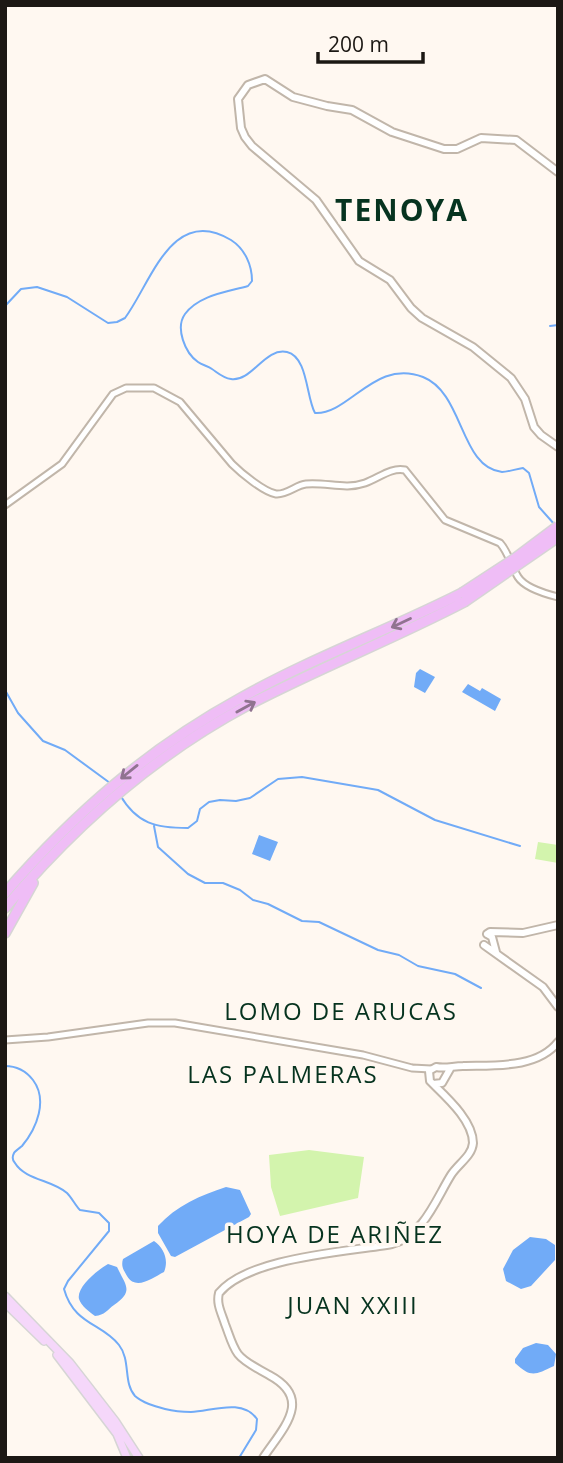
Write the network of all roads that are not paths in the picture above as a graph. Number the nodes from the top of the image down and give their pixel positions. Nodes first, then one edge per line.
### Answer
1 (558, 172) edge
2 (558, 447) edge
3 (5, 505) edge
4 (558, 526) edge
5 (558, 537) edge
6 (463, 597) junction
7 (558, 597) edge
8 (186, 736) junction
9 (45, 855) junction
10 (5, 884) edge
11 (5, 893) edge
12 (5, 908) edge
13 (558, 925) edge
14 (5, 933) edge
15 (491, 938) junction
16 (497, 954) junction
17 (558, 1007) edge
18 (5, 1040) edge
19 (558, 1042) edge
20 (412, 1068) junction
21 (431, 1069) junction
22 (447, 1070) junction
23 (431, 1082) junction
24 (442, 1083) junction
25 (444, 1095) junction
26 (5, 1294) edge
27 (5, 1306) edge
28 (120, 1434) junction
29 (127, 1458) edge
30 (139, 1458) edge
31 (263, 1458) edge

1 - 2 main road
3 - 7 street
4 - 6 highway, bridge
5 - 6 highway, bridge
6 - 8 highway
8 - 9 highway
8 -> 9 highway
9 - 10 highway
9 - 11 highway
9 - 12 highway
9 - 14 highway
13 - 15 main road
15 - 16 main road
15 - 16 main road
16 - 17 main road
18 - 20 street
19 - 22 main road
20 - 21 street
20 - 23 street
21 - 22 main road
21 - 23 main road
22 - 24 main road
23 - 24 main road
23 - 25 main road
24 - 25 main road
25 - 31 main road
26 - 28 main road
27 - 28 main road
28 - 29 main road
28 - 30 main road

